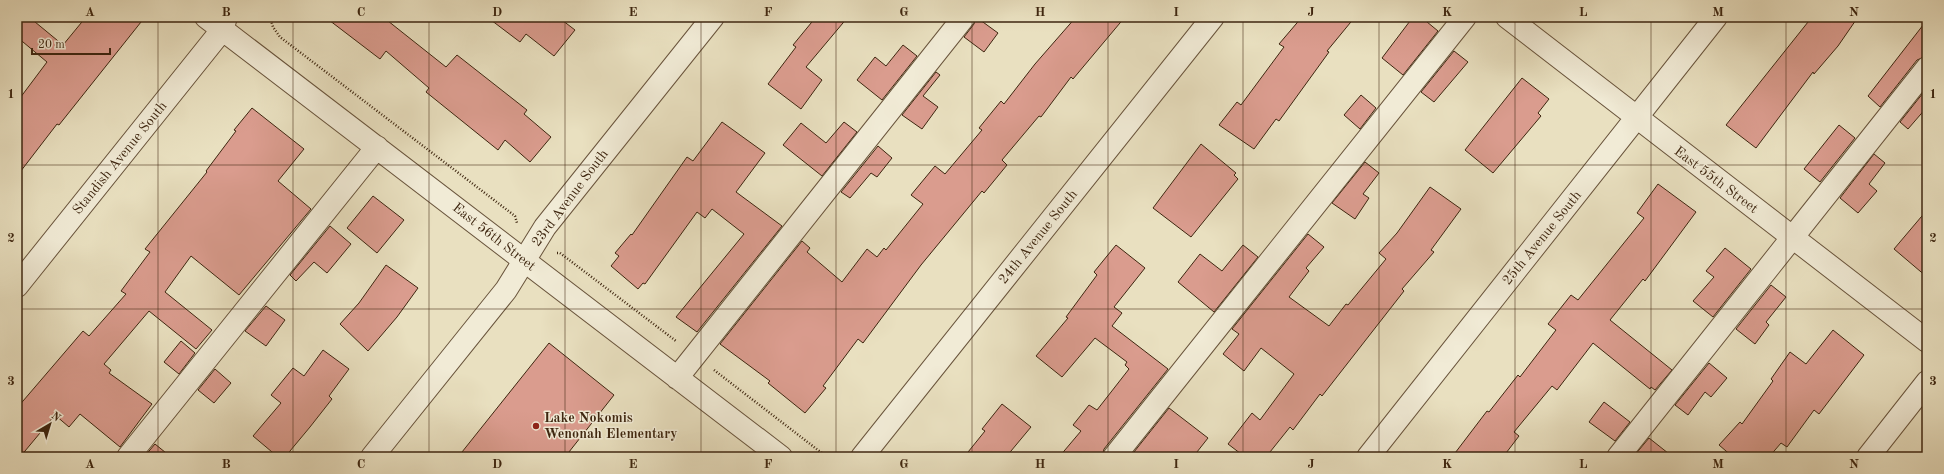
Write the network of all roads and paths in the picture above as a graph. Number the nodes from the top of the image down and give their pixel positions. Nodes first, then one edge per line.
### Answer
1 (270, 17) edge
2 (712, 17) edge
3 (964, 17) edge
4 (1213, 17) edge
5 (1465, 17) edge
6 (1506, 17) edge
7 (1716, 17) edge
8 (218, 21) edge
9 (1927, 68) edge
10 (1637, 119) junction
11 (377, 147) junction
12 (517, 224) dead end
13 (1792, 238) junction
14 (524, 260) junction
15 (17, 286) edge
16 (1927, 341) edge
17 (677, 378) junction
18 (1927, 382) edge
19 (128, 457) edge
20 (372, 457) edge
21 (781, 457) edge
22 (862, 457) edge
23 (1114, 457) edge
24 (1368, 457) edge
25 (1618, 457) edge
26 (1868, 457) edge

1 - 12 path
2 - 14 street, 23rd Avenue South
3 - 17 street
4 - 22 street, 24th Avenue South
5 - 23 street
6 - 10 street, East 55th Street
7 - 10 street, 25th Avenue South
8 - 11 street, East 56th Street
8 - 15 street, Standish Avenue South
9 - 13 street
10 - 13 street, East 55th Street
10 - 24 street, 25th Avenue South
11 - 14 street, East 56th Street
11 - 19 street
13 - 16 street, East 55th Street
13 - 25 street
14 - 17 street, East 56th Street
14 - 20 street, 23rd Avenue South
17 - 21 street, East 56th Street
18 - 26 street

